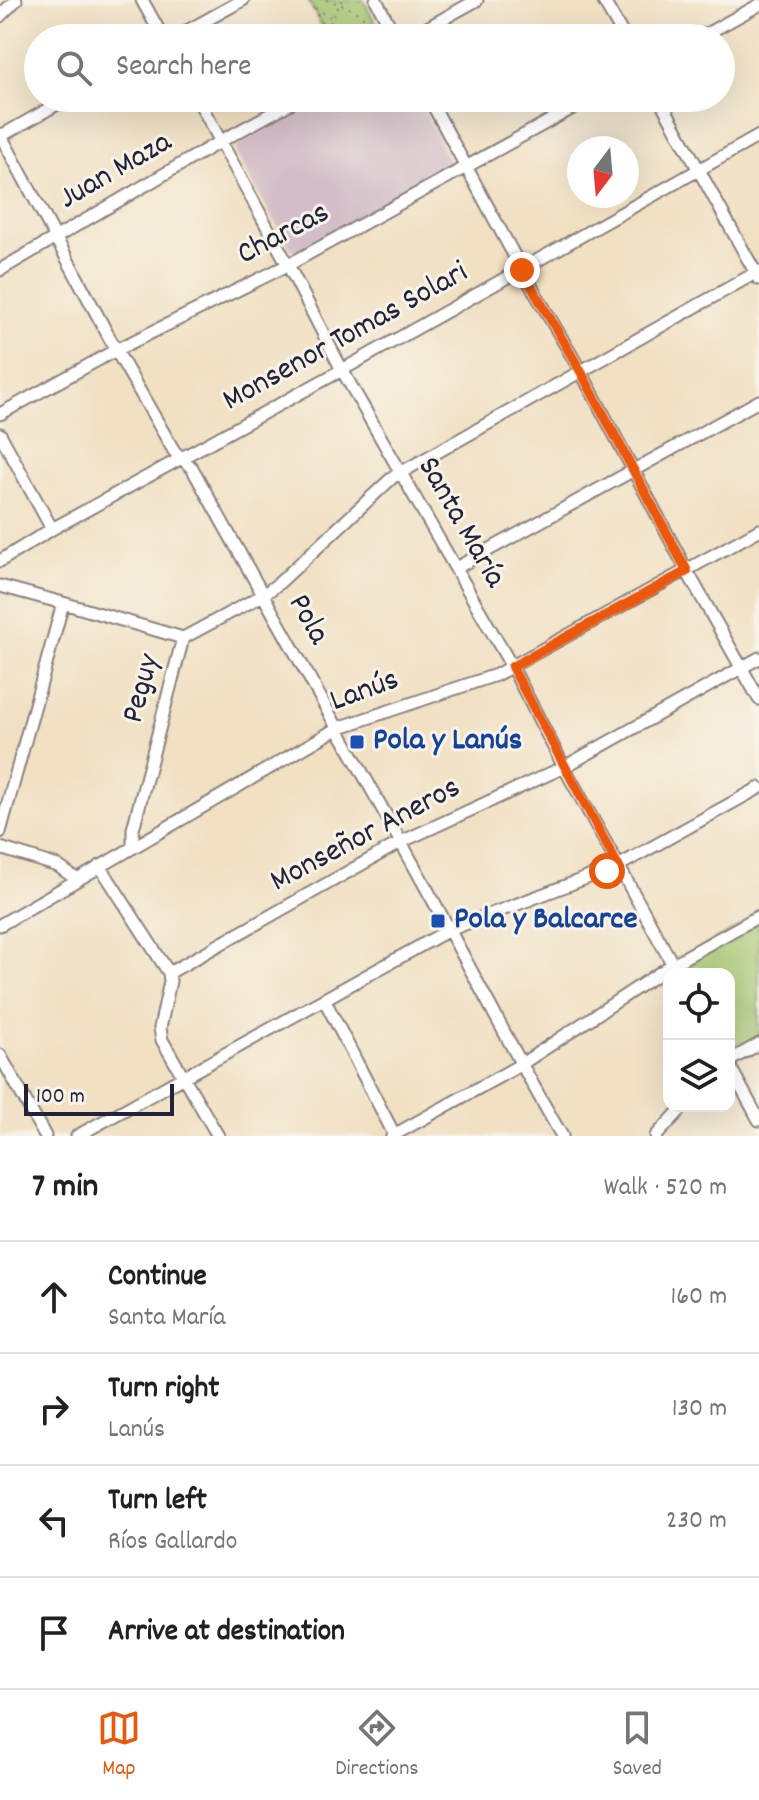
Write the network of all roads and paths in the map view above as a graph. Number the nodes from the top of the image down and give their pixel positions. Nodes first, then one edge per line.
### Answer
1 (16, 0) edge
2 (142, 0) edge
3 (243, 0) edge
4 (326, 0) edge
5 (376, 0) edge
6 (477, 0) edge
7 (603, 0) edge
8 (310, 2) edge
9 (341, 2) edge
10 (759, 5) edge
11 (0, 16) edge
12 (330, 20) junction
13 (155, 24) edge
14 (199, 24) edge
15 (322, 24) edge
16 (329, 24) edge
17 (345, 24) edge
18 (370, 24) edge
19 (389, 24) edge
20 (434, 24) edge
21 (617, 24) edge
22 (724, 24) edge
23 (42, 112) edge
24 (205, 112) edge
25 (274, 112) edge
26 (437, 112) edge
27 (565, 112) edge
28 (667, 112) edge
29 (0, 135) edge
30 (759, 136) edge
31 (221, 141) junction
32 (466, 166) junction
33 (699, 169) junction
34 (56, 237) junction
35 (288, 265) junction
36 (0, 270) edge
37 (522, 270) junction
38 (758, 275) edge
39 (116, 350) junction
40 (342, 370) junction
41 (580, 370) junction
42 (759, 401) edge
43 (0, 414) edge
44 (0, 434) edge
45 (182, 458) junction
46 (632, 470) junction
47 (401, 472) junction
48 (52, 529) junction
49 (759, 530) edge
50 (0, 561) edge
51 (456, 568) junction
52 (687, 571) junction
53 (0, 586) edge
54 (263, 595) junction
55 (63, 603) junction
56 (183, 638) junction
57 (759, 658) edge
58 (512, 667) junction
59 (741, 668) junction
60 (759, 699) edge
61 (338, 728) junction
62 (564, 767) junction
63 (759, 788) edge
64 (0, 832) edge
65 (401, 842) junction
66 (133, 846) junction
67 (0, 848) edge
68 (100, 866) junction
69 (618, 866) junction
70 (76, 879) junction
71 (759, 916) edge
72 (0, 925) edge
73 (449, 930) junction
74 (674, 968) edge
75 (677, 968) edge
76 (169, 973) junction
77 (663, 976) edge
78 (324, 999) junction
79 (759, 1044) edge
80 (0, 1055) edge
81 (735, 1059) edge
82 (520, 1065) junction
83 (735, 1074) edge
84 (184, 1078) junction
85 (678, 1112) edge
86 (759, 1120) edge
87 (45, 1136) edge
88 (77, 1136) edge
89 (218, 1136) edge
90 (394, 1136) edge
91 (562, 1136) edge
92 (656, 1136) edge

1 - 11 street
2 - 13 street
3 - 14 street
4 - 9 path
5 - 19 street
6 - 20 street
7 - 21 street
8 - 12 path
8 - 15 path
9 - 12 path
9 - 18 path
10 - 22 street
12 - 16 path
12 - 17 path
23 - 29 street
24 - 31 street, Santa María
25 - 31 street, Juan Maza
26 - 32 street
27 - 32 street, Charcas
28 - 33 street
29 - 34 street, Pola
30 - 33 street, Monsenor Tomas Solari
31 - 34 street, Juan Maza
31 - 35 street, Santa María
32 - 35 street, Charcas
32 - 37 street
33 - 37 street, Monsenor Tomas Solari
33 - 38 street
34 - 36 street, Juan Maza
34 - 39 street, Pola
35 - 39 street, Charcas
35 - 40 street, Santa María
37 - 40 street, Monsenor Tomas Solari
37 - 41 street
38 - 41 street
39 - 43 street, Charcas
39 - 45 street, Pola
40 - 45 street, Monsenor Tomas Solari
40 - 47 street, Santa María
41 - 46 street
41 - 47 street
42 - 46 street
44 - 48 street
45 - 48 street, Monsenor Tomas Solari
45 - 54 street, Pola
46 - 51 street
46 - 52 street
47 - 51 street, Santa María
47 - 54 street
48 - 50 street, Monsenor Tomas Solari
49 - 52 street, Lanús
51 - 58 street, Santa María
52 - 58 street, Lanús
52 - 59 street
53 - 55 street, Peguy
54 - 56 street
54 - 61 street, Pola
55 - 56 street, Peguy
55 - 64 street
56 - 66 street, Peguy
57 - 59 street, Monseñor Aneros
58 - 61 street, Lanús
58 - 62 street, Santa María
59 - 60 street
59 - 62 street, Monseñor Aneros
61 - 65 street, Pola
61 - 66 street, Lanús
62 - 65 street, Monseñor Aneros
62 - 69 street, Santa María
63 - 69 street
65 - 73 street, Pola
65 - 76 street, Monseñor Aneros
66 - 68 street, Lanús
67 - 70 street
68 - 70 street, Lanús
68 - 76 street
69 - 73 street
69 - 74 street, Santa María
70 - 72 street, Lanús
71 - 75 street
73 - 78 street
73 - 82 street, Pola
76 - 84 street
77 - 82 street
78 - 84 street
78 - 90 street
79 - 81 street
80 - 87 street
82 - 90 street
82 - 91 street, Pola
83 - 86 street
84 - 88 street
84 - 89 street
85 - 92 street

